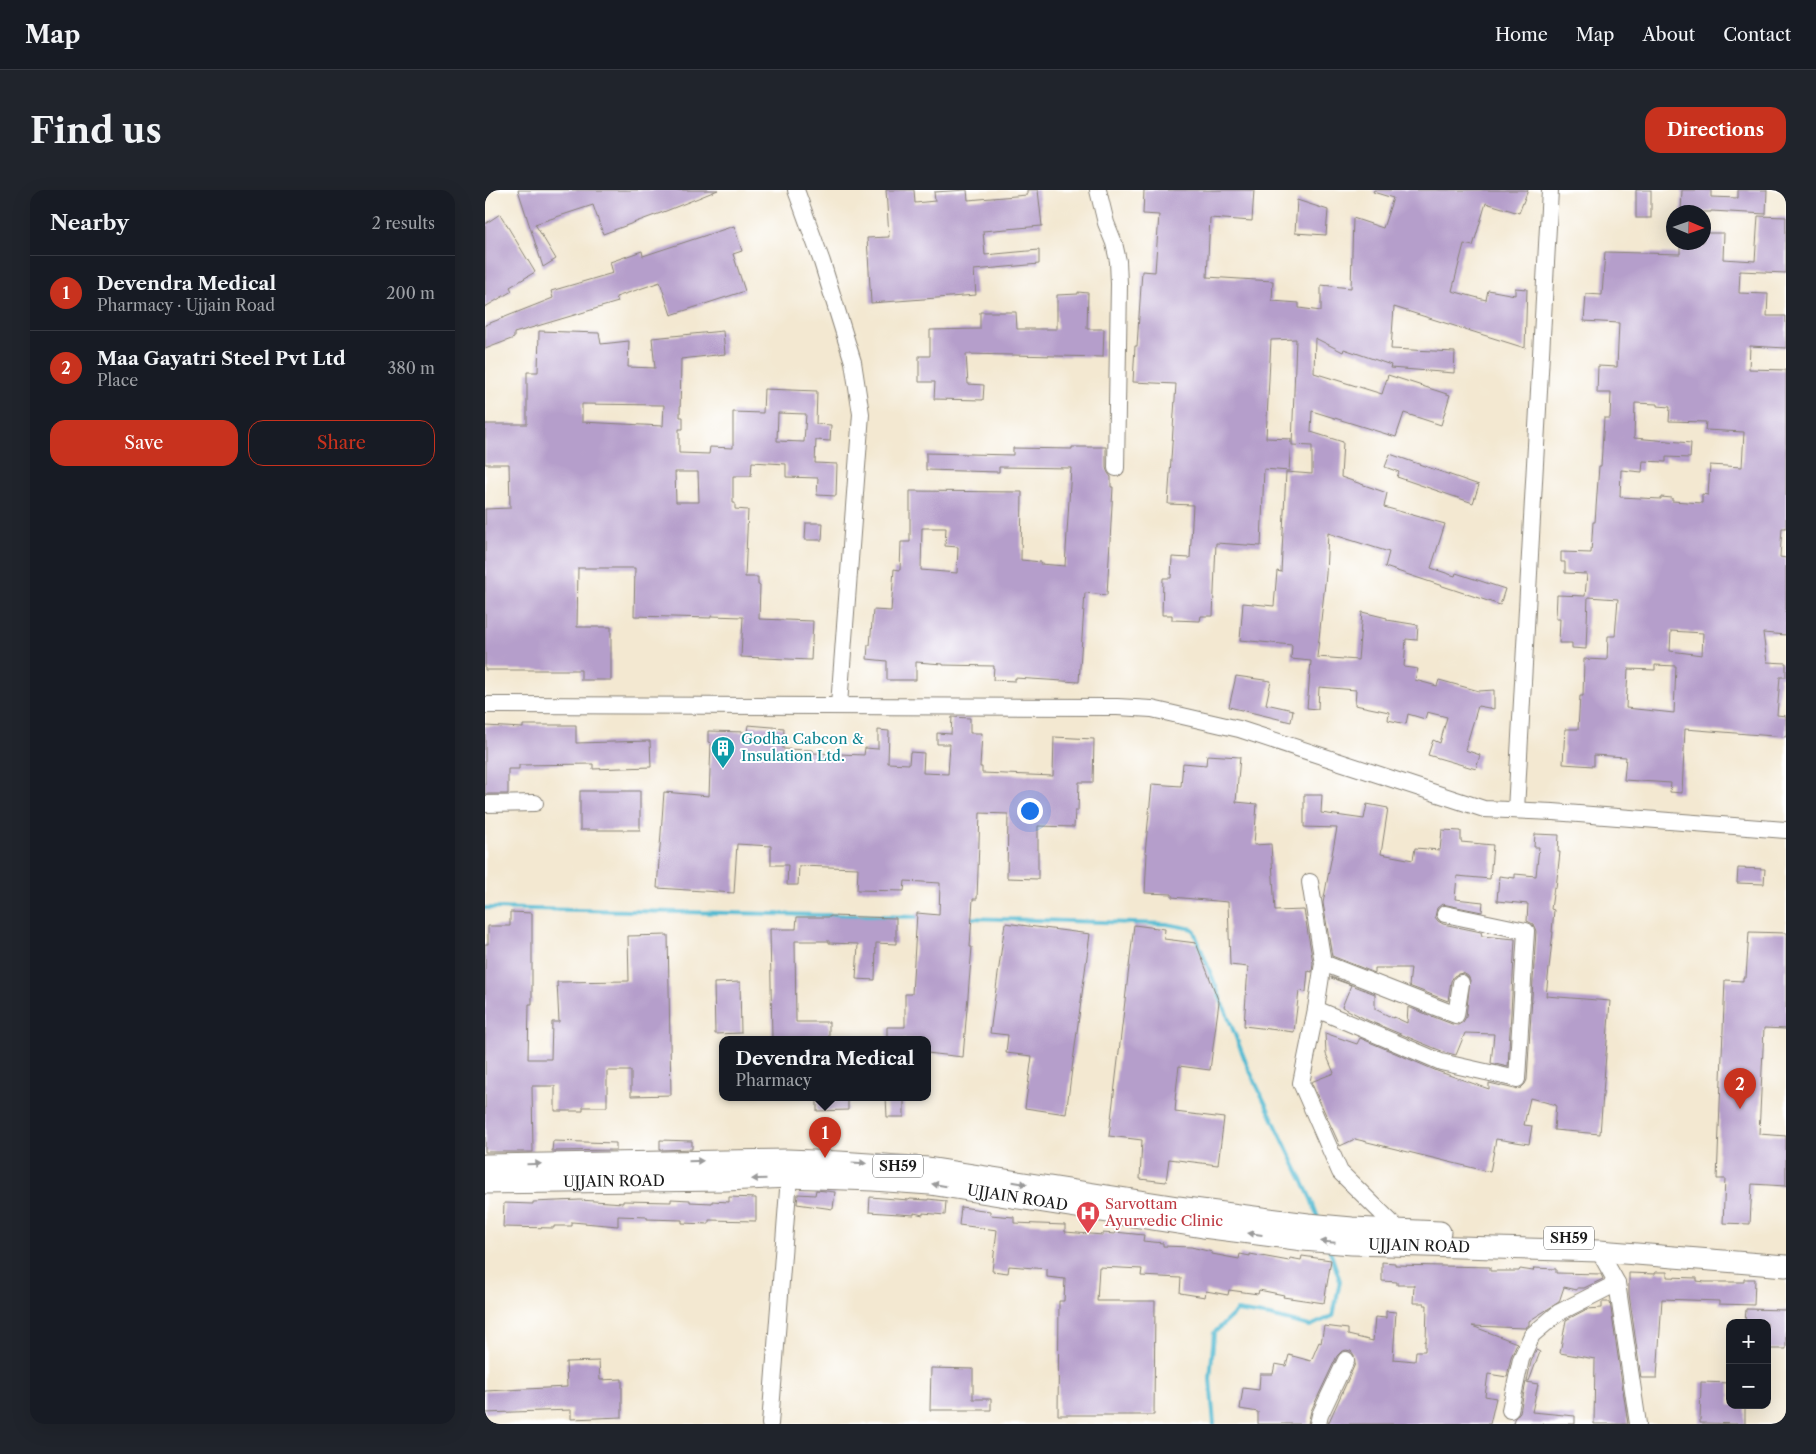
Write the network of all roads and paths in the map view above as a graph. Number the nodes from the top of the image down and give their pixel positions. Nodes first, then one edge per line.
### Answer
1 (796, 190) edge
2 (1098, 190) edge
3 (1550, 190) edge
4 (1116, 468) dead end
5 (485, 704) edge
6 (839, 705) junction
7 (535, 803) dead end
8 (485, 804) edge
9 (1516, 810) junction
10 (1786, 830) edge
11 (1310, 882) dead end
12 (1445, 914) dead end
13 (1323, 963) junction
14 (1461, 984) dead end
15 (1316, 1009) junction
16 (485, 1165) edge
17 (788, 1168) junction
18 (485, 1183) edge
19 (1397, 1230) junction
20 (1352, 1236) junction
21 (1599, 1251) junction
22 (1786, 1252) edge
23 (1786, 1266) edge
24 (1617, 1283) junction
25 (1346, 1360) dead end
26 (1510, 1410) dead end
27 (770, 1424) edge
28 (1318, 1424) edge
29 (1638, 1424) edge

1 - 6 street
2 - 4 street
3 - 9 street
5 - 6 street
6 - 9 street
7 - 8 street
9 - 10 street
11 - 13 street
12 - 15 street
13 - 14 street
13 - 15 street
15 - 19 street
16 -> 17 main road, UJJAIN ROAD / SH59
17 -> 18 main road, UJJAIN ROAD / SH59
17 - 20 main road, UJJAIN ROAD / SH59
17 - 27 street
19 - 20 main road, UJJAIN ROAD / SH59
19 - 22 main road, UJJAIN ROAD / SH59
20 - 21 main road, UJJAIN ROAD / SH59
21 - 23 main road, UJJAIN ROAD / SH59
21 - 24 street
24 - 26 street
24 - 29 street
25 - 28 street

